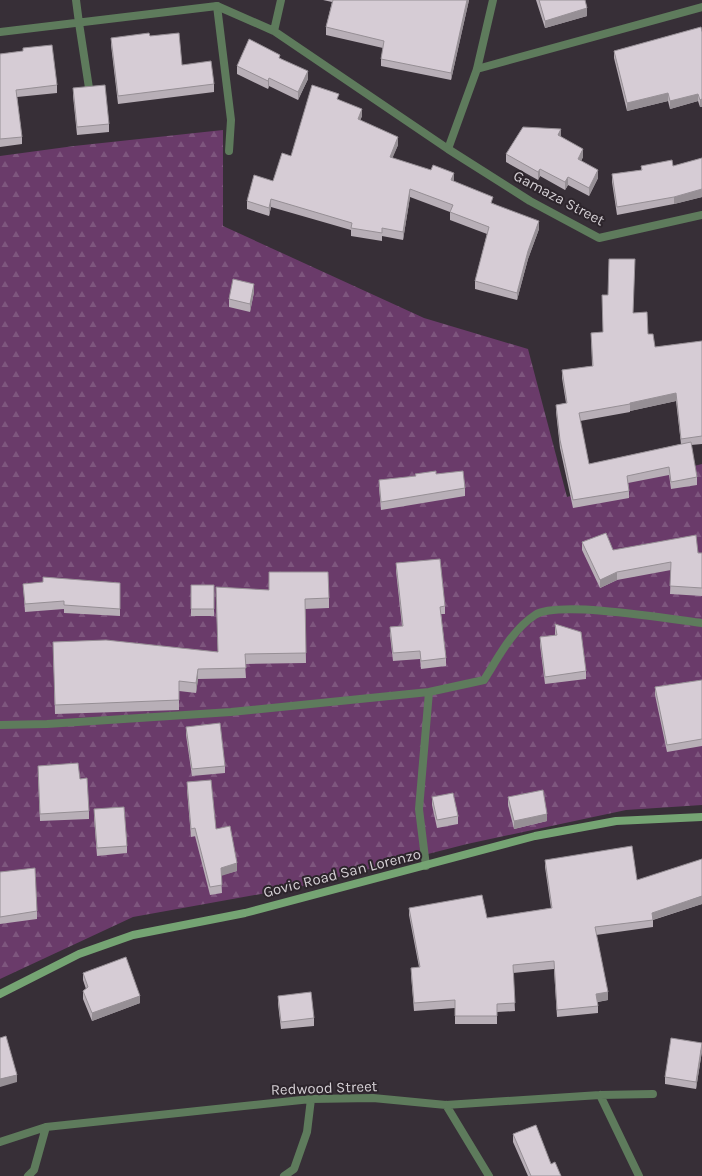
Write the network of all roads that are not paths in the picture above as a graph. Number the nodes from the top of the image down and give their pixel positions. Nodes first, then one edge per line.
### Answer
1 (76, 0) edge
2 (281, 0) edge
3 (493, 0) edge
4 (217, 6) junction
5 (702, 7) edge
6 (79, 23) junction
7 (274, 31) junction
8 (0, 32) edge
9 (477, 69) junction
10 (89, 88) edge
11 (448, 149) junction
12 (229, 152) dead end
13 (702, 215) edge
14 (702, 623) edge
15 (429, 692) junction
16 (0, 725) edge
17 (702, 817) edge
18 (426, 866) junction
19 (0, 994) edge
20 (653, 1094) dead end
21 (600, 1095) junction
22 (312, 1099) junction
23 (446, 1105) junction
24 (46, 1127) junction
25 (0, 1142) edge
26 (28, 1176) edge
27 (284, 1176) edge
28 (489, 1176) edge
29 (639, 1176) edge

1 - 6 street
2 - 7 street
3 - 9 street
4 - 6 street
4 - 7 street, Gamaza Street
4 - 12 street
5 - 9 street
6 - 8 street
6 - 10 street
7 - 11 street, Gamaza Street
9 - 11 street
11 - 13 street, Gamaza Street
14 - 15 street
15 - 16 street
15 - 18 street
17 - 18 main road, Govic Road San Lorenzo
18 - 19 main road, Govic Road San Lorenzo
20 - 21 street, Redwood Street
21 - 23 street, Redwood Street
21 - 29 street
22 - 23 street, Redwood Street
22 - 24 street, Redwood Street
22 - 27 street
23 - 28 street
24 - 25 street, Redwood Street
24 - 26 street

